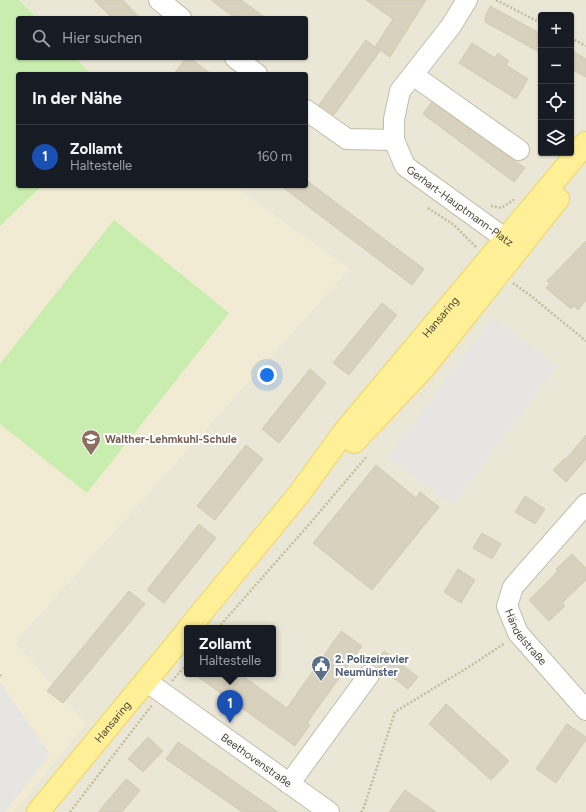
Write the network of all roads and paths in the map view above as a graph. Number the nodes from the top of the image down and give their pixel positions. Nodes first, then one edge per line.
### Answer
1 (159, 0) edge
2 (467, 0) edge
3 (496, 0) edge
4 (179, 16) edge
5 (538, 21) edge
6 (574, 40) edge
7 (586, 46) edge
8 (238, 60) edge
9 (254, 72) edge
10 (413, 75) junction
11 (308, 111) edge
12 (394, 140) junction
13 (586, 143) edge
14 (519, 150) dead end
15 (586, 166) edge
16 (428, 208) dead end
17 (512, 243) junction
18 (476, 247) dead end
19 (368, 454) dead end
20 (586, 504) edge
21 (192, 625) edge
22 (221, 625) edge
23 (518, 634) junction
24 (184, 636) edge
25 (184, 666) edge
26 (369, 675) dead end
27 (154, 687) junction
28 (586, 710) edge
29 (289, 784) junction
30 (38, 812) edge
31 (70, 812) edge
32 (329, 812) edge
33 (361, 812) edge

1 - 4 street
2 - 10 street
3 - 5 path
6 - 7 path
8 - 9 street
10 - 12 street
10 - 14 street
11 - 12 street
12 - 17 street, Gerhart-Hauptmann-Platz
13 - 17 main road, Hansaring
15 - 17 main road, Hansaring
16 - 18 path
17 - 21 main road, Hansaring
19 - 22 path
20 - 23 street, Händelstraße
23 - 28 street, Händelstraße
23 - 33 path
24 - 27 main road, Hansaring
25 - 27 path
26 - 29 street
27 - 29 street, Beethovenstraße
27 - 30 main road, Hansaring
27 - 31 path
29 - 32 street, Beethovenstraße

